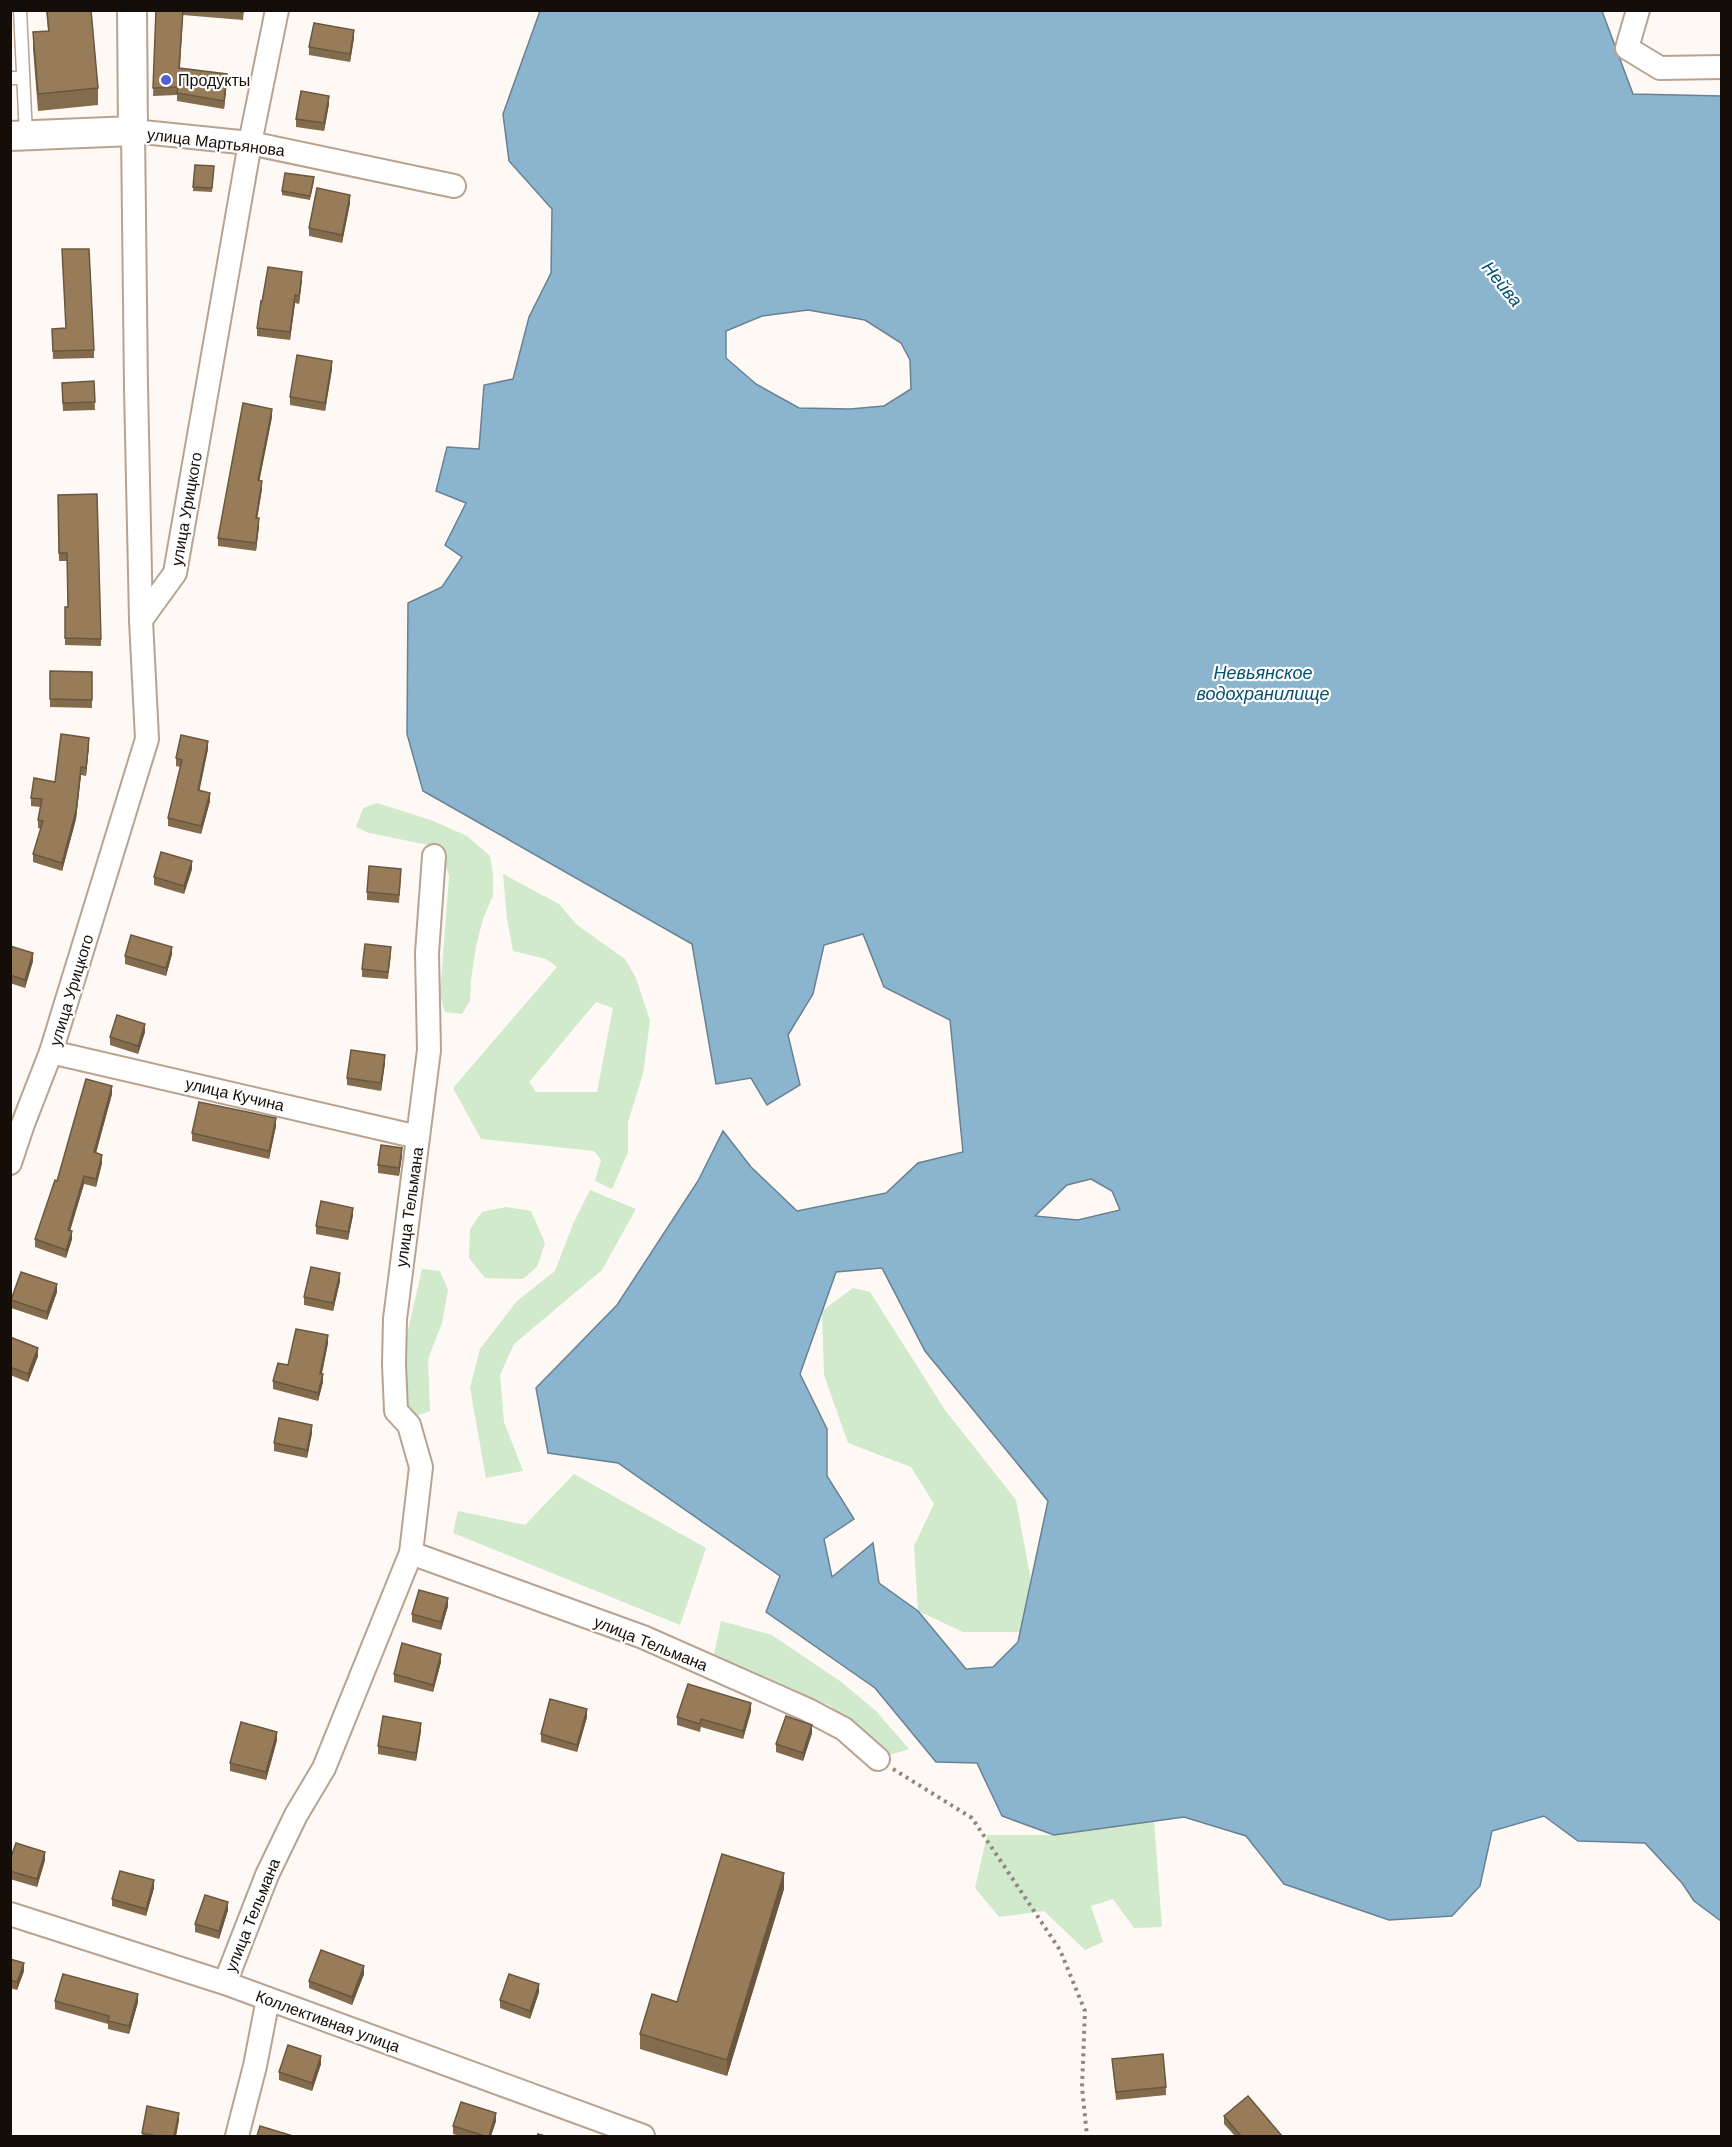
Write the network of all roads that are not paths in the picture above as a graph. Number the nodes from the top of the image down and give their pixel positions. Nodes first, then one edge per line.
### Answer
1 (20, 10) edge
2 (132, 10) edge
3 (277, 10) edge
4 (1638, 10) edge
5 (1722, 67) edge
6 (17, 78) edge
7 (133, 131) junction
8 (18, 136) edge
9 (250, 143) junction
10 (454, 186) dead end
11 (141, 620) junction
12 (434, 856) dead end
13 (51, 1052) junction
14 (17, 1121) edge
15 (418, 1137) junction
16 (10, 1163) edge
17 (411, 1552) junction
18 (878, 1759) road end
19 (10, 1914) edge
20 (225, 1983) junction
21 (268, 2000) junction
22 (237, 2136) edge
23 (643, 2136) edge

1 - 6 lane
2 - 7 street
3 - 9 street, улица Урицкого
4 - 5 street
6 - 8 lane
7 - 8 street, улица Мартьянова
7 - 9 street, улица Мартьянова
7 - 11 street
9 - 10 street, улица Мартьянова
9 - 11 street, улица Урицкого
11 - 13 street, улица Урицкого
12 - 15 street, улица Тельмана
13 - 14 street, улица Урицкого
13 - 15 street, улица Кучина
14 - 16 street, улица Урицкого
15 - 17 street, улица Тельмана
17 - 18 street, улица Тельмана
17 - 20 street, улица Тельмана
19 - 20 street, Коллективная улица
20 - 21 street, Коллективная улица
21 - 22 street
21 - 23 street, Коллективная улица

